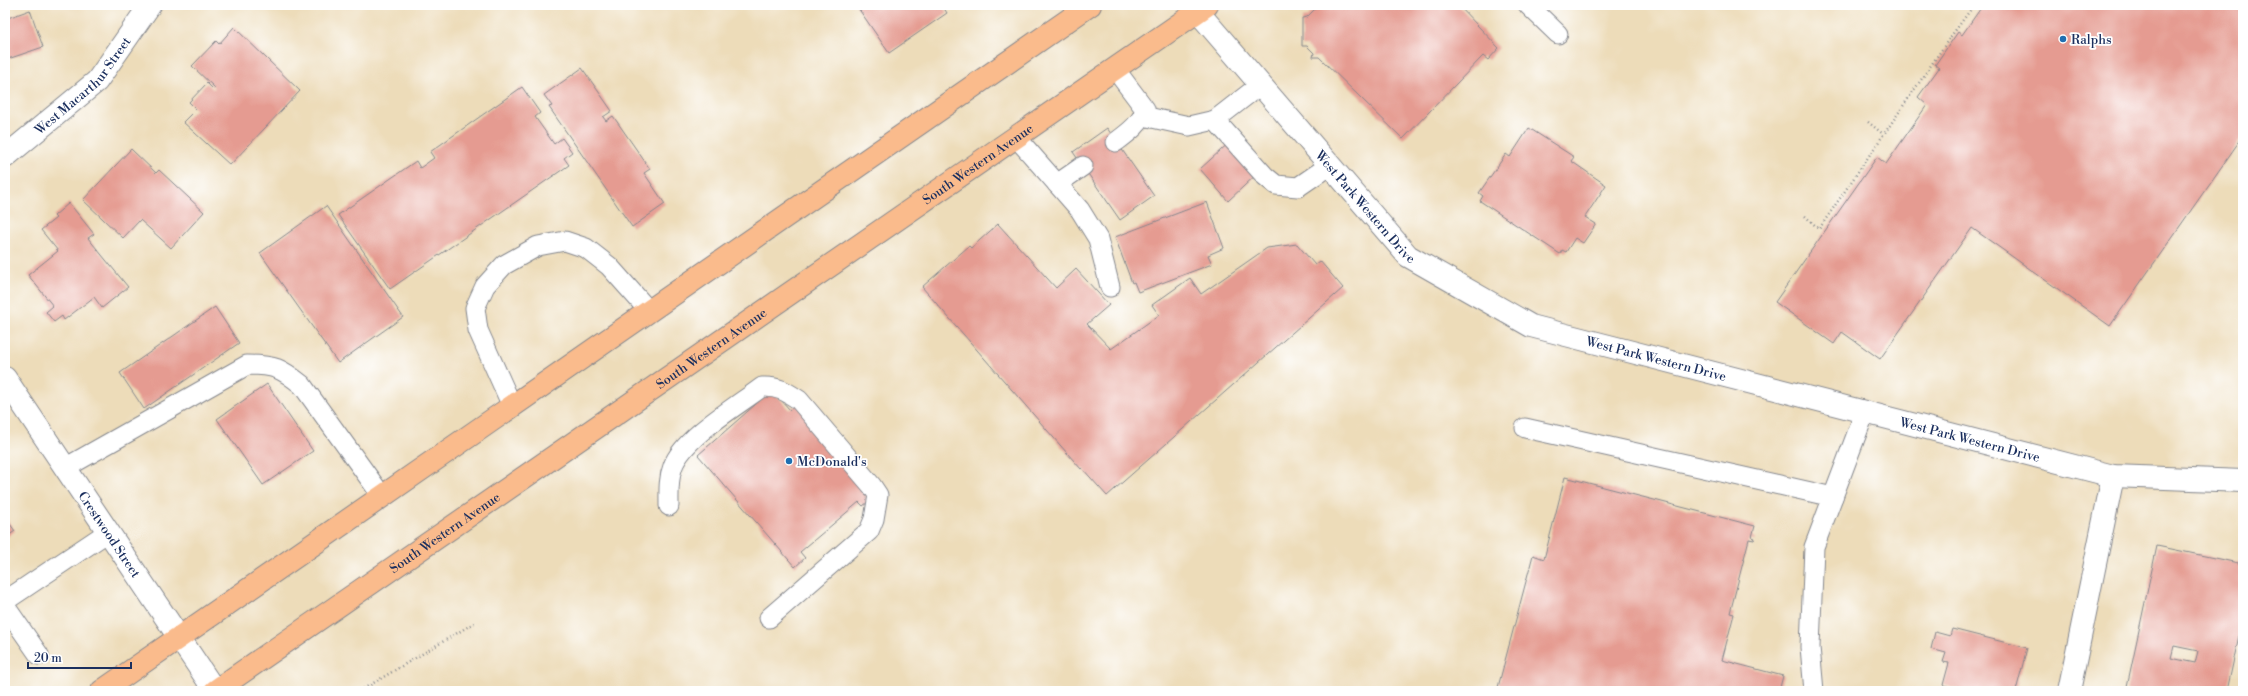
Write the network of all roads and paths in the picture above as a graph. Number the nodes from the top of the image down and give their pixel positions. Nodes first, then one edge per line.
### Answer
1 (150, 5) edge
2 (1090, 5) edge
3 (1528, 5) edge
4 (1974, 5) edge
5 (1199, 7) edge
6 (1558, 34) dead end
7 (1115, 69) junction
8 (1260, 85) junction
9 (1143, 116) junction
10 (1215, 120) junction
11 (1868, 122) dead end
12 (1883, 134) junction
13 (1016, 138) junction
14 (1116, 142) dead end
15 (5, 157) edge
16 (1083, 166) dead end
17 (1330, 166) junction
18 (1057, 184) junction
19 (1806, 216) dead end
20 (1110, 287) dead end
21 (649, 311) junction
22 (5, 378) edge
23 (512, 406) junction
24 (1865, 412) junction
25 (1525, 428) dead end
26 (65, 468) junction
27 (2113, 476) junction
28 (2243, 481) edge
29 (382, 496) junction
30 (1833, 497) junction
31 (669, 506) dead end
32 (108, 532) junction
33 (5, 601) edge
34 (5, 606) edge
35 (768, 618) dead end
36 (474, 623) dead end
37 (179, 637) junction
38 (38, 655) dead end
39 (102, 691) edge
40 (215, 691) edge
41 (360, 691) edge
42 (1814, 691) edge
43 (2070, 691) edge

1 - 15 street, West Macarthur Street
2 - 21 main road
3 - 6 lane
4 - 12 path
5 - 7 main road, South Western Avenue
5 - 8 street, West Park Western Drive
7 - 9 lane
7 - 13 main road, South Western Avenue
8 - 10 lane
8 - 17 street, West Park Western Drive
9 - 10 lane
9 - 14 lane
10 - 17 lane
11 - 12 path
12 - 19 path
13 - 18 lane
13 - 40 main road, South Western Avenue
16 - 18 lane
17 - 24 street, West Park Western Drive
18 - 20 lane
21 - 23 main road
21 - 23 lane
22 - 26 street, Crestwood Street
23 - 29 main road
24 - 27 street, West Park Western Drive
24 - 30 lane
25 - 30 lane
26 - 29 lane
26 - 32 street, Crestwood Street
27 - 28 street, West Park Western Drive
27 - 43 street
29 - 37 main road
30 - 42 lane
31 - 35 lane
32 - 33 lane
32 - 37 street, Crestwood Street
34 - 38 lane
36 - 41 path
37 - 39 main road
37 - 40 street, Crestwood Street

